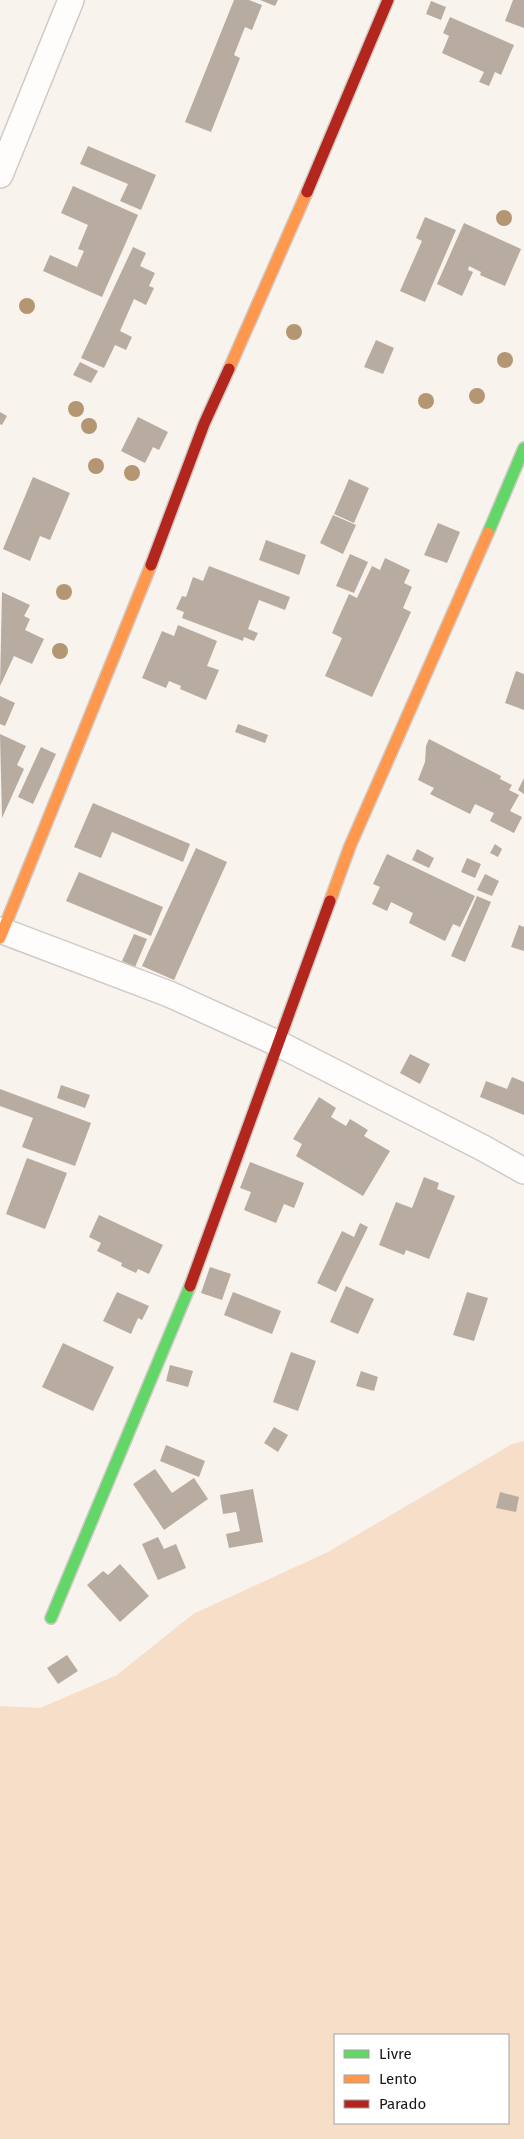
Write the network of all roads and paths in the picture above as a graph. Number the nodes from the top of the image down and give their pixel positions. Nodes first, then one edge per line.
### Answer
1 (71, 0) edge
2 (388, 0) edge
3 (0, 175) edge
4 (524, 448) edge
5 (1, 933) edge
6 (279, 1044) junction
7 (524, 1171) edge
8 (51, 1618) dead end

1 - 3 street
2 - 5 street
4 - 6 street
5 - 6 street
6 - 7 street
6 - 8 street

